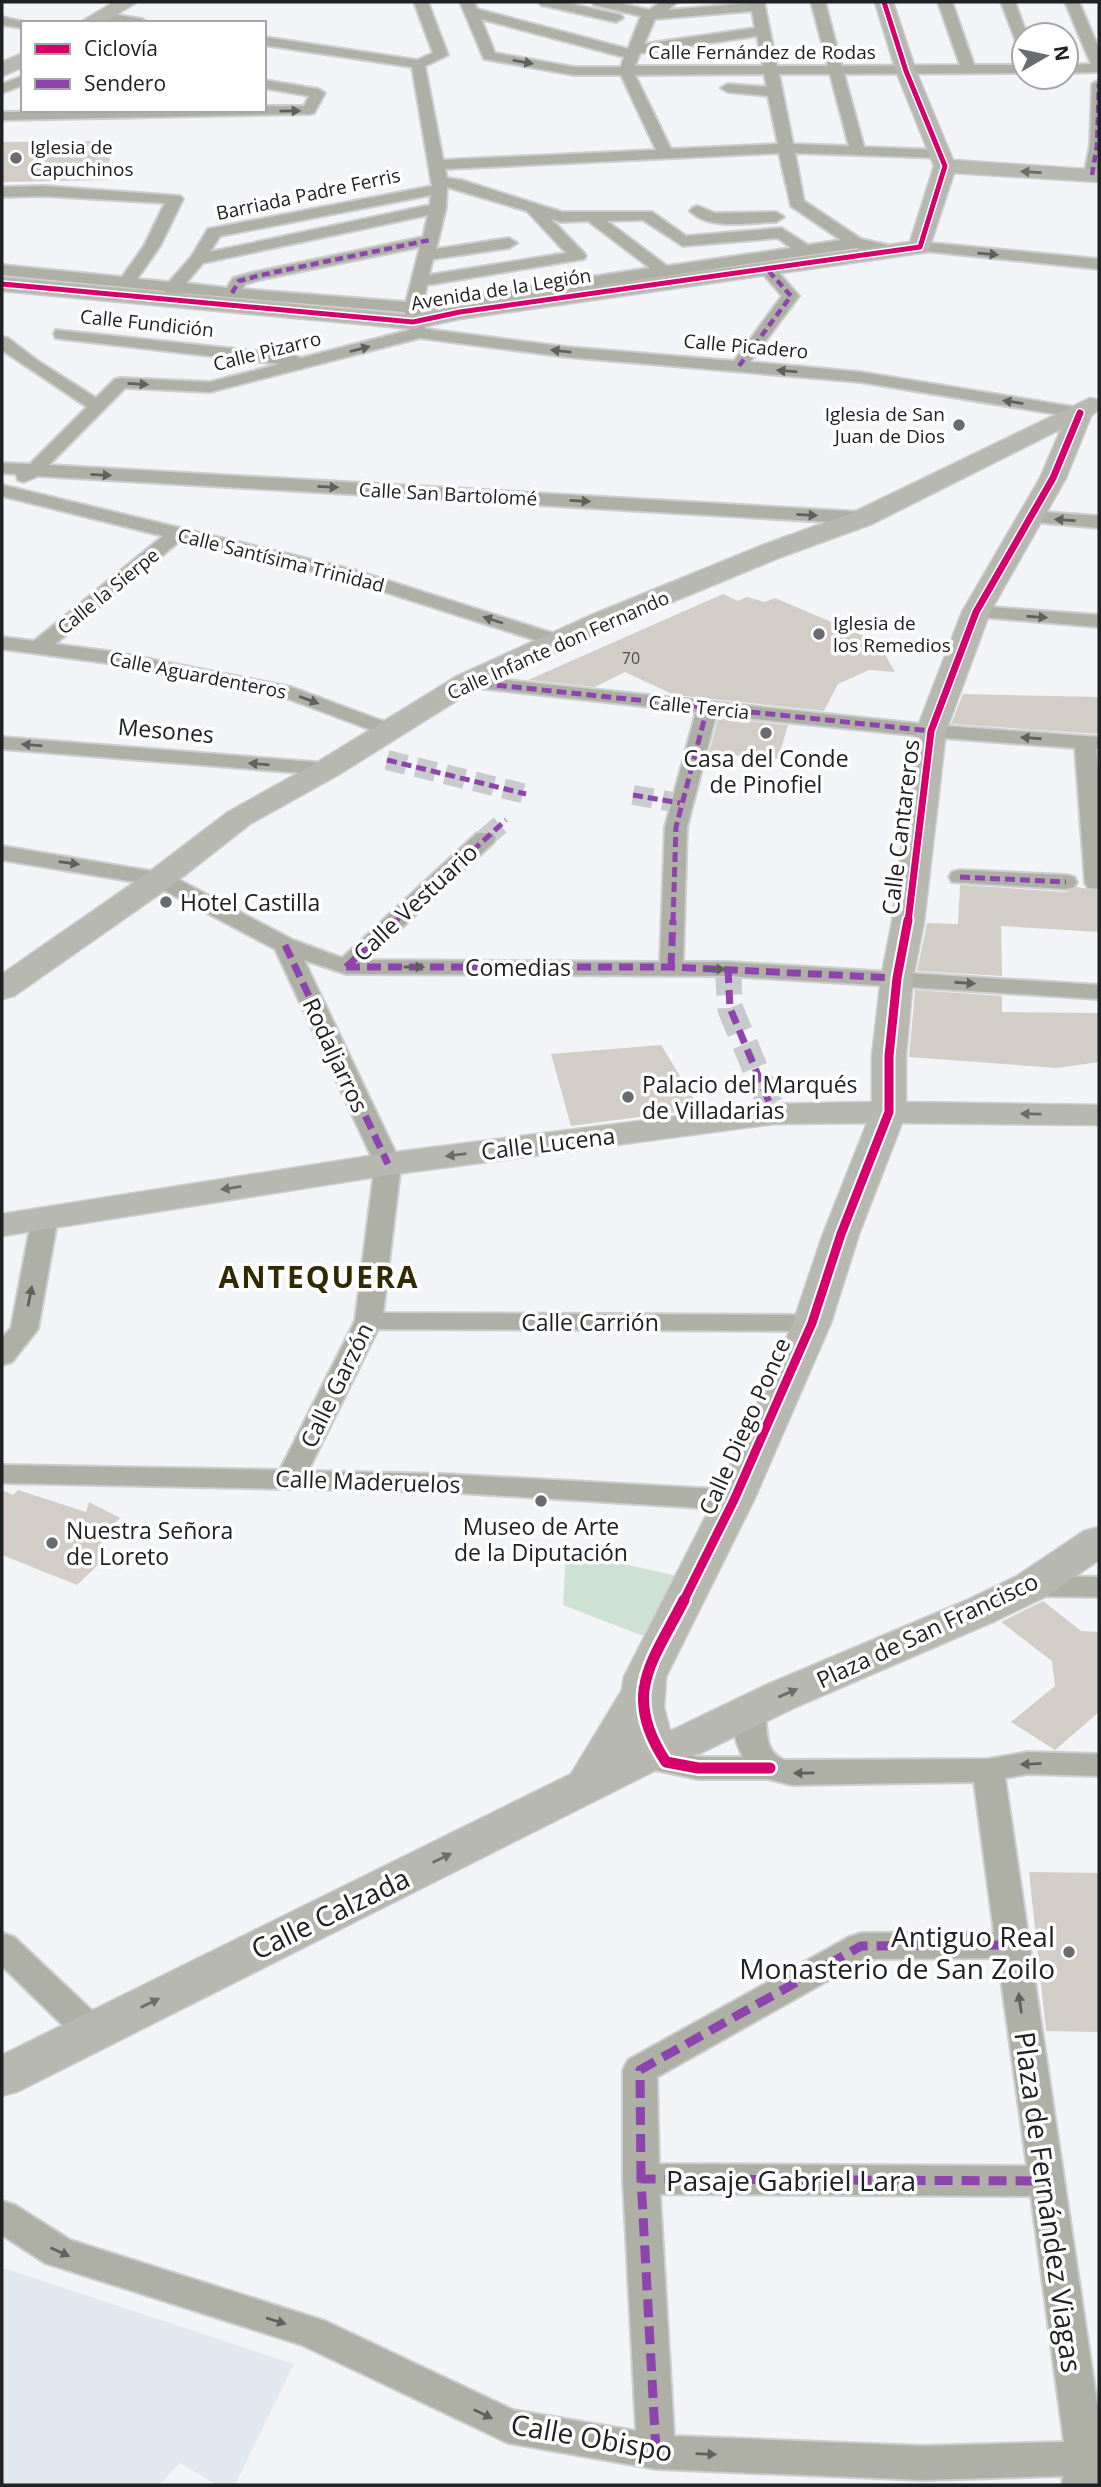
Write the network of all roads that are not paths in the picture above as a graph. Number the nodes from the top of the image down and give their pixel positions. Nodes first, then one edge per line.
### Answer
1 (128, 2) edge
2 (421, 2) edge
3 (486, 2) edge
4 (546, 2) edge
5 (599, 2) edge
6 (670, 2) edge
7 (818, 2) edge
8 (884, 2) edge
9 (945, 2) edge
10 (1008, 2) edge
11 (1072, 2) edge
12 (469, 7) edge
13 (760, 14) edge
14 (93, 20) edge
15 (2, 21) edge
16 (1015, 21) edge
17 (21, 24) edge
18 (641, 36) junction
19 (266, 41) edge
20 (559, 53) dead end
21 (717, 53) dead end
22 (681, 56) dead end
23 (21, 60) edge
24 (418, 64) junction
25 (1099, 66) edge
26 (1080, 68) edge
27 (1010, 69) edge
28 (769, 70) junction
29 (969, 70) junction
30 (2, 71) edge
31 (626, 71) junction
32 (838, 71) junction
33 (906, 71) junction
34 (21, 81) edge
35 (266, 84) edge
36 (1099, 84) edge
37 (728, 88) dead end
38 (2, 89) edge
39 (774, 92) junction
40 (266, 111) edge
41 (207, 112) edge
42 (2, 116) edge
43 (786, 148) junction
44 (858, 152) junction
45 (666, 154) junction
46 (942, 160) junction
47 (435, 165) junction
48 (1096, 176) edge
49 (440, 186) junction
50 (2, 192) edge
51 (531, 207) junction
52 (438, 208) junction
53 (698, 211) dead end
54 (809, 211) junction
55 (594, 218) junction
56 (770, 218) junction
57 (781, 233) junction
58 (509, 243) dead end
59 (856, 243) junction
60 (920, 247) junction
61 (428, 248) junction
62 (804, 251) junction
63 (895, 251) junction
64 (198, 259) junction
65 (544, 261) junction
66 (1099, 264) edge
67 (766, 268) junction
68 (2, 270) edge
69 (665, 272) junction
70 (421, 281) junction
71 (126, 283) junction
72 (2, 284) edge
73 (569, 286) junction
74 (232, 293) junction
75 (173, 294) junction
76 (415, 321) junction
77 (62, 334) dead end
78 (2, 342) edge
79 (312, 362) junction
80 (32, 365) junction
81 (739, 366) junction
82 (12, 369) dead end
83 (1090, 405) edge
84 (98, 407) junction
85 (2, 468) edge
86 (33, 471) junction
87 (2, 491) edge
88 (1030, 517) junction
89 (863, 518) junction
90 (1099, 522) edge
91 (177, 534) junction
92 (976, 612) junction
93 (1099, 621) edge
94 (558, 641) junction
95 (2, 643) edge
96 (38, 648) junction
97 (467, 682) junction
98 (707, 709) junction
99 (389, 730) junction
100 (931, 731) junction
101 (2, 743) edge
102 (1092, 743) edge
103 (327, 769) junction
104 (485, 838) tunnel mouth
105 (2, 853) edge
106 (960, 877) dead end
107 (160, 879) junction
108 (1066, 882) dead end
109 (1096, 883) dead end
110 (285, 945) junction
111 (346, 967) junction
112 (671, 967) junction
113 (897, 978) junction
114 (2, 989) edge
115 (1099, 992) edge
116 (889, 1112) junction
117 (1099, 1115) edge
118 (387, 1164) junction
119 (45, 1217) junction
120 (2, 1225) edge
121 (369, 1321) junction
122 (812, 1323) junction
123 (2, 1356) edge
124 (2, 1474) edge
125 (290, 1478) junction
126 (734, 1500) junction
127 (1099, 1541) edge
128 (1032, 1586) junction
129 (1099, 1587) edge
130 (643, 1691) junction
131 (750, 1710) junction
132 (658, 1750) junction
133 (1099, 1765) edge
134 (770, 1768) junction
135 (988, 1770) junction
136 (587, 1785) junction
137 (1012, 1945) junction
138 (2, 1946) edge
139 (92, 2032) junction
140 (2, 2077) edge
141 (641, 2179) junction
142 (1046, 2181) junction
143 (2, 2216) edge
144 (656, 2452) junction
145 (1089, 2467) edge

1 - 14 street
2 - 24 street
3 - 18 street
4 - 18 street
5 - 18 street
6 - 18 street
7 - 32 street
8 - 33 street
9 - 29 street
10 - 16 street
11 - 25 street
12 - 18 street
12 -> 31 street
13 - 18 street
13 - 18 street
13 - 28 street
15 - 17 street
18 - 31 street
19 - 24 street
20 - 31 street
21 - 22 street
23 - 30 street
24 - 47 street
25 - 26 street
27 - 29 street, Calle Fernández de Rodas
28 - 31 street, Calle Fernández de Rodas
28 - 32 street, Calle Fernández de Rodas
28 - 39 street
29 - 33 street, Calle Fernández de Rodas
31 - 45 street
32 - 33 street, Calle Fernández de Rodas
32 - 44 street
33 - 46 street
34 - 38 street
40 -> 35 street
36 - 48 street
37 - 39 street
39 - 43 street
42 -> 41 street
43 - 44 street
43 - 45 street
43 - 54 street
44 - 46 street
45 - 47 street
48 -> 46 street
46 - 60 street
47 - 49 street
49 - 51 street
49 - 52 street
49 - 64 street, Barriada Padre Ferris
50 - 71 street
51 - 55 street
51 - 65 street
52 - 61 street
52 - 64 street, Barriada Padre Ferris
53 - 56 street
54 - 56 street
54 - 59 street
55 - 57 street
55 - 69 street
56 - 57 street
57 - 62 street
58 - 61 street
59 - 62 street, Avenida de la Legión
59 - 63 street
60 - 63 street, Avenida de la Legión
60 -> 66 street, Avenida de la Legión
61 - 70 street
61 - 74 street
62 - 69 street, Avenida de la Legión
63 - 67 street, Avenida de la Legión
64 - 75 street, Barriada Padre Ferris
65 - 70 street
65 - 73 street
67 - 76 street, Avenida de la Legión
67 - 81 street
68 - 71 street, Avenida de la Legión
69 - 73 street, Avenida de la Legión
70 - 76 street
71 - 75 street, Avenida de la Legión
72 - 75 street, Avenida de la Legión
73 - 76 street, Avenida de la Legión
74 - 75 street, Avenida de la Legión
74 - 76 street, Avenida de la Legión
75 - 76 street, Avenida de la Legión
79 -> 76 street, Calle Pizarro
81 -> 76 street, Calle Picadero
77 - 79 street, Calle Fundición
78 - 80 street
84 -> 79 street, Calle Pizarro
80 - 82 street
80 - 84 street
83 -> 81 street, Calle Picadero
83 - 88 street, Calle Cantareros
83 - 89 street, Calle Infante don Fernando
84 - 86 street, Calle Pizarro
85 - 86 street, Calle San Bartolomé
86 - 87 street, Calle Pizarro
86 -> 89 street, Calle San Bartolomé
87 - 91 street, Calle Santísima Trinidad
90 -> 88 street
88 - 92 street, Calle Cantareros
89 - 94 street, Calle Infante don Fernando
94 -> 91 street, Calle Santísima Trinidad
91 - 96 street, Calle la Sierpe
92 -> 93 street
92 - 100 street, Calle Cantareros
94 - 97 street, Calle Infante don Fernando
95 - 96 street, Calle Aguardenteros
96 -> 99 street, Calle Aguardenteros
97 - 98 street, Calle Tercia
97 - 99 street, Calle Infante don Fernando
98 - 100 street, Calle Tercia
98 - 112 street
99 - 103 street, Calle Infante don Fernando
102 -> 100 street, Calle Tercia
100 - 113 street, Calle Cantareros
103 -> 101 street, Mesones
102 - 109 street
103 - 107 street, Calle Infante don Fernando
104 - 111 street, Calle Vestuario
105 -> 107 street
106 - 108 street
107 - 110 street, Comedias
107 - 114 street, Calle Infante don Fernando
110 - 111 street, Comedias
110 - 118 street, Rodaljarros
111 -> 112 street, Comedias
112 -> 113 street, Comedias
113 -> 115 street, Comedias
113 - 116 street, Calle Cantareros
117 -> 116 street, Calle Lucena
116 -> 118 street, Calle Lucena
116 - 122 street, Calle Diego Ponce
118 -> 119 street, Calle Lucena
118 - 121 street, Calle Garzón
119 - 120 street, Calle Lucena
123 -> 119 street
121 - 122 street, Calle Carrión
121 - 125 street, Calle Garzón
122 - 126 street, Calle Diego Ponce
124 - 125 street, Calle Maderuelos
125 - 126 street, Calle Maderuelos
126 - 130 street, Calle Diego Ponce
127 - 128 street, Plaza de San Francisco
128 - 129 street
131 -> 128 street, Plaza de San Francisco
130 - 132 street, Calle Diego Ponce
130 - 136 street, Calle Diego Ponce
131 - 132 street, Plaza de San Francisco
131 - 134 street
132 - 134 street
132 - 136 street, Calle Calzada
133 -> 135 street
135 -> 134 street
135 - 137 street, Plaza de Fernández Viagas
139 -> 136 street, Calle Calzada
137 - 141 street
142 -> 137 street, Plaza de Fernández Viagas
138 - 139 street
139 - 140 street, Calle Calzada
141 - 142 street, Pasaje Gabriel Lara
141 - 144 street, Pasaje Gabriel Lara
142 - 145 street, Plaza de Fernández Viagas
143 -> 144 street, Calle Obispo
144 -> 145 street, Calle Obispo

